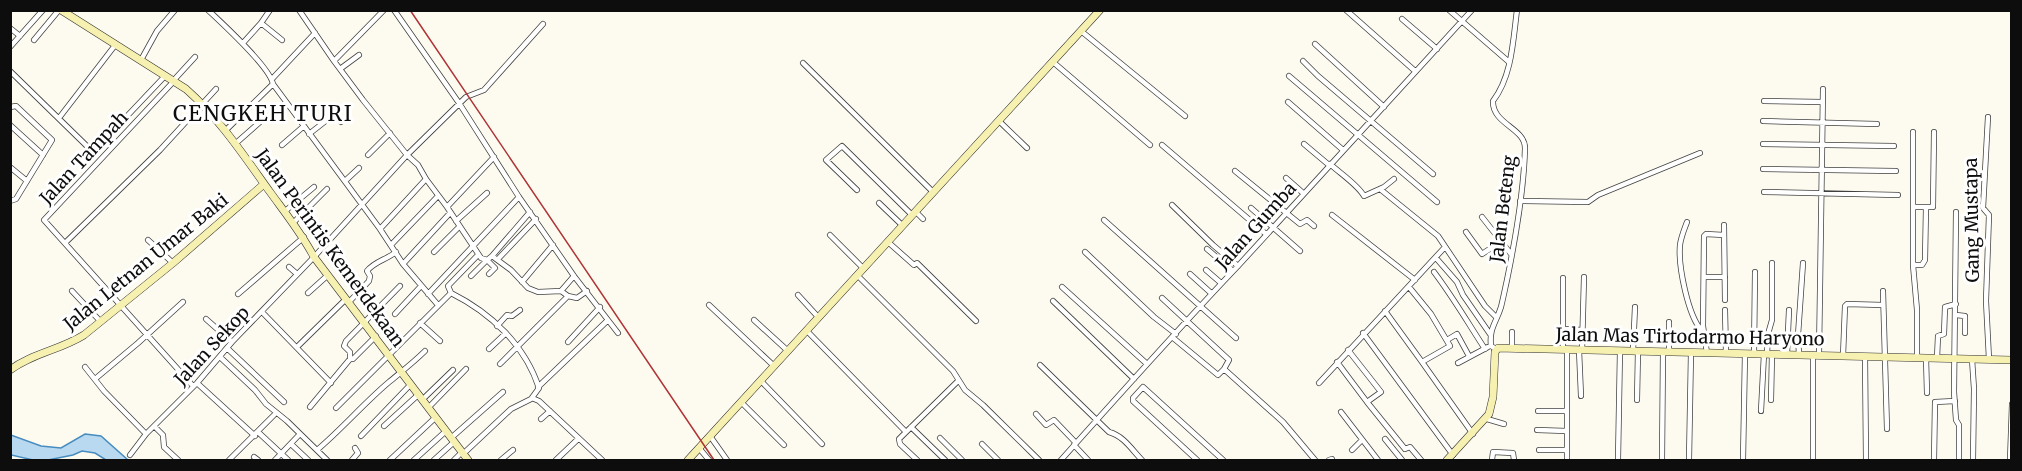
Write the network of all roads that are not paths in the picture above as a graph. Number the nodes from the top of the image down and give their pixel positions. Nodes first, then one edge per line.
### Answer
1 (43, 10) edge
2 (60, 10) edge
3 (175, 10) edge
4 (208, 10) edge
5 (270, 10) edge
6 (299, 10) edge
7 (384, 10) edge
8 (394, 10) edge
9 (1100, 10) edge
10 (1346, 10) edge
11 (1449, 10) edge
12 (1472, 10) edge
13 (1517, 10) edge
14 (1402, 19) dead end
15 (1462, 22) junction
16 (261, 23) junction
17 (543, 24) dead end
18 (10, 28) edge
19 (1081, 31) junction
20 (315, 33) junction
21 (20, 36) junction
22 (34, 40) dead end
23 (282, 40) dead end
24 (243, 43) junction
25 (116, 44) junction
26 (1315, 44) dead end
27 (10, 47) edge
28 (1437, 49) junction
29 (359, 56) dead end
30 (195, 57) dead end
31 (141, 60) junction
32 (334, 61) junction
33 (1303, 61) dead end
34 (1053, 62) junction
35 (1509, 62) junction
36 (804, 63) dead end
37 (340, 69) junction
38 (10, 71) edge
39 (1415, 71) junction
40 (165, 76) junction
41 (1289, 76) dead end
42 (174, 81) junction
43 (273, 82) junction
44 (216, 89) dead end
45 (1822, 89) dead end
46 (1764, 101) dead end
47 (1288, 102) dead end
48 (1822, 102) junction
49 (202, 103) junction
50 (459, 103) junction
51 (10, 107) edge
52 (1384, 107) junction
53 (1185, 116) dead end
54 (1988, 117) dead end
55 (59, 118) junction
56 (261, 121) dead end
57 (999, 121) junction
58 (1370, 121) junction
59 (1763, 121) dead end
60 (341, 122) dead end
61 (1822, 123) junction
62 (1877, 124) dead end
63 (10, 125) edge
64 (304, 126) junction
65 (226, 130) junction
66 (1913, 132) dead end
67 (1934, 132) dead end
68 (390, 133) junction
69 (309, 134) junction
70 (1357, 135) junction
71 (236, 144) junction
72 (1304, 144) dead end
73 (1763, 144) dead end
74 (282, 145) dead end
75 (1150, 145) dead end
76 (1162, 145) dead end
77 (1822, 145) junction
78 (1894, 146) dead end
79 (1027, 148) dead end
80 (1343, 150) junction
81 (1700, 153) dead end
82 (43, 155) junction
83 (368, 155) dead end
84 (407, 155) junction
85 (494, 157) junction
86 (1330, 164) junction
87 (10, 167) edge
88 (359, 168) dead end
89 (1763, 169) dead end
90 (1821, 169) junction
91 (1235, 171) dead end
92 (1896, 171) dead end
93 (1433, 174) dead end
94 (1286, 178) dead end
95 (426, 179) junction
96 (1394, 179) dead end
97 (27, 181) junction
98 (345, 181) junction
99 (264, 184) junction
100 (315, 187) dead end
101 (327, 189) dead end
102 (1380, 189) junction
103 (857, 190) dead end
104 (933, 192) junction
105 (1764, 192) dead end
106 (487, 193) dead end
107 (1303, 193) junction
108 (1821, 193) junction
109 (1898, 195) dead end
110 (438, 196) junction
111 (519, 197) junction
112 (10, 201) edge
113 (1520, 201) junction
114 (1437, 202) dead end
115 (879, 203) dead end
116 (1172, 205) dead end
117 (362, 206) junction
118 (447, 207) junction
119 (1913, 207) junction
120 (1926, 207) junction
121 (1251, 208) dead end
122 (284, 212) junction
123 (530, 212) junction
124 (1285, 212) junction
125 (1956, 212) dead end
126 (450, 213) junction
127 (914, 214) junction
128 (1332, 215) dead end
129 (1482, 217) dead end
130 (536, 219) junction
131 (923, 219) dead end
132 (1104, 220) dead end
133 (1687, 222) dead end
134 (293, 223) junction
135 (457, 224) junction
136 (1724, 225) dead end
137 (903, 226) junction
138 (1273, 226) junction
139 (1314, 226) dead end
140 (380, 229) junction
141 (1466, 232) dead end
142 (1266, 234) junction
143 (1724, 235) junction
144 (830, 236) dead end
145 (304, 237) junction
146 (148, 240) dead end
147 (1502, 241) junction
148 (888, 242) junction
149 (65, 243) junction
150 (391, 245) junction
151 (553, 245) junction
152 (472, 246) junction
153 (1445, 247) junction
154 (1207, 249) dead end
155 (1299, 250) dead end
156 (396, 252) junction
157 (434, 252) dead end
158 (1085, 252) dead end
159 (1511, 254) junction
160 (478, 255) junction
161 (492, 256) junction
162 (315, 257) junction
163 (1436, 258) junction
164 (498, 259) junction
165 (487, 260) junction
166 (173, 263) junction
167 (1772, 263) dead end
168 (1803, 263) dead end
169 (403, 264) junction
170 (1913, 265) junction
171 (1238, 266) junction
172 (289, 267) dead end
173 (863, 268) junction
174 (1206, 270) dead end
175 (1233, 271) junction
176 (1434, 272) dead end
177 (1755, 272) dead end
178 (297, 274) junction
179 (489, 274) dead end
180 (1190, 274) dead end
181 (328, 275) junction
182 (857, 275) junction
183 (471, 276) dead end
184 (574, 276) junction
185 (1584, 277) dead end
186 (1704, 277) junction
187 (1725, 277) junction
188 (1563, 278) dead end
189 (1415, 280) junction
190 (522, 282) junction
191 (1221, 284) junction
192 (400, 286) dead end
193 (421, 286) junction
194 (1062, 287) dead end
195 (1409, 287) junction
196 (72, 291) dead end
197 (561, 291) junction
198 (587, 291) junction
199 (1883, 291) dead end
200 (308, 293) dead end
201 (451, 293) junction
202 (1211, 293) junction
203 (238, 294) dead end
204 (428, 294) junction
205 (798, 295) dead end
206 (568, 296) junction
207 (1162, 298) dead end
208 (1725, 300) dead end
209 (347, 301) junction
210 (183, 302) dead end
211 (1053, 302) dead end
212 (1200, 304) junction
213 (1956, 304) junction
214 (438, 305) junction
215 (709, 305) dead end
216 (1883, 305) junction
217 (121, 306) junction
218 (1635, 307) dead end
219 (600, 308) junction
220 (520, 310) dead end
221 (1725, 310) dead end
222 (1789, 310) dead end
223 (1384, 311) junction
224 (262, 312) junction
225 (395, 314) dead end
226 (1956, 315) junction
227 (1496, 316) junction
228 (819, 318) junction
229 (206, 319) dead end
230 (608, 320) junction
231 (754, 320) dead end
232 (1187, 320) junction
233 (975, 321) dead end
234 (101, 322) junction
235 (365, 322) junction
236 (1670, 322) dead end
237 (420, 323) junction
238 (497, 326) junction
239 (1563, 329) junction
240 (1581, 330) junction
241 (807, 331) junction
242 (1512, 332) dead end
243 (1704, 332) junction
244 (506, 333) junction
245 (618, 333) dead end
246 (1364, 333) junction
247 (1965, 333) dead end
248 (1490, 334) junction
249 (147, 335) junction
250 (1174, 335) junction
251 (376, 336) junction
252 (1236, 338) dead end
253 (1447, 340) junction
254 (440, 341) dead end
255 (232, 342) junction
256 (568, 342) dead end
257 (297, 347) junction
258 (517, 347) junction
259 (227, 348) junction
260 (1491, 348) junction
261 (1512, 348) junction
262 (489, 349) dead end
263 (1565, 349) junction
264 (1580, 350) junction
265 (425, 351) dead end
266 (788, 351) junction
267 (1348, 351) junction
268 (1620, 351) junction
269 (1636, 351) junction
270 (1666, 352) junction
271 (1691, 352) junction
272 (1707, 352) junction
273 (1726, 353) junction
274 (1745, 353) junction
275 (1754, 354) junction
276 (1768, 354) junction
277 (1787, 354) junction
278 (389, 355) junction
279 (1799, 355) junction
280 (1816, 355) junction
281 (1469, 356) junction
282 (1843, 356) junction
283 (1866, 356) junction
284 (220, 357) junction
285 (1885, 357) junction
286 (1917, 357) junction
287 (1926, 358) junction
288 (1937, 358) junction
289 (1955, 358) junction
290 (350, 359) junction
291 (1972, 359) junction
292 (1989, 359) junction
293 (2012, 360) edge
294 (1337, 362) junction
295 (1422, 362) junction
296 (1458, 363) dead end
297 (500, 364) dead end
298 (1147, 364) junction
299 (1040, 365) dead end
300 (774, 366) junction
301 (85, 367) dead end
302 (466, 369) dead end
303 (1224, 369) junction
304 (10, 370) edge
305 (453, 370) dead end
306 (403, 372) junction
307 (95, 379) junction
308 (1134, 379) junction
309 (761, 381) junction
310 (958, 381) junction
311 (331, 383) junction
312 (1319, 383) dead end
313 (195, 384) junction
314 (411, 384) junction
315 (1130, 385) junction
316 (538, 387) junction
317 (502, 392) dead end
318 (1137, 393) junction
319 (1927, 393) dead end
320 (1581, 396) dead end
321 (421, 397) junction
322 (532, 398) junction
323 (1637, 400) dead end
324 (1771, 400) dead end
325 (1955, 401) junction
326 (284, 402) dead end
327 (741, 402) junction
328 (1367, 402) junction
329 (2012, 404) edge
330 (310, 407) dead end
331 (429, 407) junction
332 (336, 408) dead end
333 (550, 411) junction
334 (1538, 411) dead end
335 (1567, 411) junction
336 (1761, 411) dead end
337 (1341, 412) dead end
338 (276, 414) junction
339 (1036, 414) dead end
340 (436, 417) junction
341 (1487, 418) junction
342 (541, 419) dead end
343 (1096, 420) junction
344 (1504, 424) dead end
345 (154, 426) junction
346 (384, 426) dead end
347 (911, 428) junction
348 (1887, 429) dead end
349 (1537, 430) dead end
350 (1567, 431) junction
351 (906, 432) junction
352 (146, 434) junction
353 (256, 434) junction
354 (1473, 434) junction
355 (299, 435) junction
356 (361, 436) dead end
357 (710, 436) junction
358 (450, 437) junction
359 (940, 438) dead end
360 (578, 439) junction
361 (1385, 439) dead end
362 (1362, 440) junction
363 (291, 444) junction
364 (822, 444) dead end
365 (982, 444) dead end
366 (1075, 444) junction
367 (784, 445) dead end
368 (355, 448) dead end
369 (699, 448) junction
370 (317, 450) junction
371 (513, 450) dead end
372 (1352, 450) dead end
373 (1539, 450) dead end
374 (1567, 450) junction
375 (463, 453) junction
376 (281, 454) junction
377 (130, 455) dead end
378 (598, 456) junction
379 (1452, 458) edge
380 (178, 460) edge
381 (230, 460) edge
382 (275, 460) edge
383 (288, 460) edge
384 (308, 460) edge
385 (327, 460) edge
386 (352, 460) edge
387 (390, 460) edge
388 (414, 460) edge
389 (434, 460) edge
390 (454, 460) edge
391 (468, 460) edge
392 (501, 460) edge
393 (556, 460) edge
394 (594, 460) edge
395 (603, 460) edge
396 (688, 460) edge
397 (709, 460) edge
398 (727, 460) edge
399 (917, 460) edge
400 (945, 460) edge
401 (962, 460) edge
402 (998, 460) edge
403 (1039, 460) edge
404 (1061, 460) edge
405 (1088, 460) edge
406 (1142, 460) edge
407 (1197, 460) edge
408 (1223, 460) edge
409 (1315, 460) edge
410 (1378, 460) edge
411 (1402, 460) edge
412 (1421, 460) edge
413 (1492, 460) edge
414 (1514, 460) edge
415 (1567, 460) edge
416 (1618, 460) edge
417 (1662, 460) edge
418 (1689, 460) edge
419 (1743, 460) edge
420 (1813, 460) edge
421 (1866, 460) edge
422 (1934, 460) edge
423 (1959, 460) edge
424 (1973, 460) edge
425 (2010, 460) edge

1 - 21 street
2 - 22 street
2 - 25 street, Jalan Perintis Kemerdekaan
3 - 31 street
4 - 24 street
5 - 16 street
6 - 20 street
7 - 32 street
8 - 50 street
9 - 19 street
10 - 39 street
11 - 15 street
12 - 15 street, Jalan Gumba
13 - 35 street, Jalan Beteng
14 - 28 street
15 - 28 street, Jalan Gumba
15 - 35 street
16 - 23 street
16 - 24 street
17 - 50 street, Jalan Sekop
18 - 21 street
19 - 34 street
19 - 53 street
20 - 32 street
20 - 43 street
21 - 27 street
24 - 43 street
25 - 31 street, Jalan Perintis Kemerdekaan
25 - 55 street
26 - 52 street
28 - 39 street, Jalan Gumba
29 - 37 street
30 - 42 street
31 - 40 street, Jalan Perintis Kemerdekaan
32 - 37 street
33 - 58 street
34 - 57 street
34 - 75 street
35 - 113 street, Jalan Beteng
36 - 104 street
37 - 68 street
38 - 55 street
39 - 52 street, Jalan Gumba
40 - 42 street, Jalan Perintis Kemerdekaan
40 - 55 street
41 - 70 street
42 - 49 street, Jalan Perintis Kemerdekaan
42 - 149 street, Jalan Tampah
43 - 64 street
43 - 65 street
44 - 49 street
45 - 48 street
46 - 48 street
47 - 80 street
48 - 61 street
49 - 65 street, Jalan Perintis Kemerdekaan
49 - 149 street
50 - 84 street, Jalan Sekop
50 - 85 street
51 - 82 street
52 - 58 street, Jalan Gumba
54 - 292 street, Gang Mustapa
56 - 71 street
57 - 79 street
57 - 104 street
58 - 70 street, Jalan Gumba
58 - 93 street
59 - 61 street
60 - 69 street
61 - 62 street
61 - 77 street
63 - 82 street
64 - 69 street
64 - 74 street
65 - 71 street, Jalan Perintis Kemerdekaan
66 - 119 street
67 - 120 street
68 - 83 street
68 - 84 street
69 - 98 street
70 - 80 street, Jalan Gumba
70 - 114 street
71 - 99 street, Jalan Perintis Kemerdekaan
72 - 86 street
73 - 77 street
76 - 142 street
77 - 78 street
77 - 90 street
80 - 86 street, Jalan Gumba
81 - 113 street
82 - 97 street
84 - 95 street
84 - 117 street, Jalan Sekop
85 - 111 street
85 - 118 street
86 - 102 street
86 - 107 street, Jalan Gumba
87 - 97 street
88 - 98 street
89 - 90 street
90 - 92 street
90 - 108 street
91 - 124 street
94 - 107 street
95 - 110 street
95 - 140 street
96 - 102 street
97 - 112 street
98 - 117 street
99 - 122 street, Jalan Perintis Kemerdekaan
99 - 166 street, Jalan Letnan Umar Baki
100 - 122 street
101 - 134 street
102 - 153 street
103 - 127 street
104 - 127 street
105 - 108 street
106 - 135 street
107 - 124 street, Jalan Gumba
108 - 109 street
108 - 280 street
110 - 118 street
110 - 150 street
111 - 123 street
111 - 152 street
113 - 159 street, Jalan Beteng
115 - 137 street
116 - 171 street
117 - 140 street
117 - 162 street, Jalan Sekop
118 - 126 street
119 - 120 street
119 - 170 street
120 - 170 street
121 - 138 street
122 - 134 street, Jalan Perintis Kemerdekaan
123 - 130 street
123 - 161 street
124 - 138 street, Jalan Gumba
124 - 139 street
125 - 213 street
126 - 135 street
126 - 169 street
127 - 131 street
127 - 137 street
128 - 189 street
129 - 147 street
130 - 151 street
130 - 164 street
132 - 212 street
133 - 243 street
134 - 145 street, Jalan Perintis Kemerdekaan
135 - 152 street
135 - 157 street
136 - 143 street
137 - 148 street
138 - 142 street, Jalan Gumba
138 - 155 street
140 - 150 street
141 - 147 street
142 - 171 street, Jalan Gumba
143 - 186 street
143 - 187 street
144 - 173 street
145 - 162 street, Jalan Perintis Kemerdekaan
145 - 203 street
146 - 166 street
147 - 159 street
148 - 173 street
148 - 233 street
149 - 217 street, Jalan Tampah
150 - 156 street
151 - 184 street
151 - 190 street
152 - 160 street
152 - 204 street
153 - 163 street
153 - 227 street
154 - 175 street
156 - 169 street
156 - 209 street
158 - 250 street
159 - 227 street, Jalan Beteng
160 - 165 street
160 - 201 street
161 - 164 street
161 - 165 street
162 - 178 street, Jalan Sekop
162 - 181 street, Jalan Perintis Kemerdekaan
163 - 189 street
163 - 248 street
164 - 190 street
165 - 179 street
165 - 183 street
166 - 217 street, Jalan Letnan Umar Baki
167 - 276 street
168 - 279 street
169 - 193 street
170 - 286 street
171 - 175 street, Jalan Gumba
172 - 178 street
173 - 182 street
174 - 191 street
175 - 191 street, Jalan Gumba
176 - 260 street
177 - 275 street
178 - 224 street, Jalan Sekop
180 - 202 street
181 - 200 street
181 - 209 street, Jalan Perintis Kemerdekaan
182 - 228 street
182 - 310 street
184 - 197 street
184 - 198 street
185 - 240 street
186 - 187 street
186 - 243 street
187 - 208 street
188 - 239 street
189 - 195 street
190 - 197 street
191 - 202 street, Jalan Gumba
192 - 235 street
193 - 204 street
193 - 225 street
194 - 298 street
195 - 223 street
195 - 253 street
196 - 234 street
197 - 206 street
198 - 206 street
198 - 219 street
199 - 216 street
201 - 214 street
201 - 238 street
202 - 212 street, Jalan Gumba
204 - 214 street
205 - 228 street
206 - 258 street
207 - 232 street
209 - 235 street, Jalan Perintis Kemerdekaan
209 - 257 street
210 - 249 street
211 - 308 street
212 - 232 street, Jalan Gumba
212 - 252 street
213 - 226 street
213 - 288 street
214 - 237 street
215 - 300 street
216 - 282 street
216 - 285 street
217 - 234 street, Jalan Letnan Umar Baki
217 - 249 street, Jalan Tampah
218 - 269 street
219 - 230 street
219 - 256 street
220 - 238 street
221 - 273 street
222 - 277 street
223 - 246 street
223 - 295 street
224 - 255 street, Jalan Sekop
224 - 257 street
226 - 247 street
226 - 289 street
227 - 248 street, Jalan Beteng
228 - 241 street
229 - 255 street
230 - 245 street
230 - 316 street
231 - 266 street
232 - 250 street, Jalan Gumba
232 - 303 street
234 - 304 street, Jalan Letnan Umar Baki
235 - 251 street, Jalan Perintis Kemerdekaan
235 - 290 street
236 - 270 street
237 - 254 street
237 - 278 street
238 - 244 street
239 - 240 street
239 - 263 street
240 - 264 street
241 - 266 street
241 - 351 street
242 - 261 street
243 - 272 street
244 - 258 street
244 - 262 street
246 - 267 street
246 - 379 street
248 - 260 street, Jalan Beteng
249 - 307 street
249 - 313 street, Jalan Tampah
250 - 298 street, Jalan Gumba
250 - 303 street
251 - 278 street, Jalan Perintis Kemerdekaan
251 - 290 street
253 - 281 street
253 - 295 street
255 - 259 street, Jalan Sekop
257 - 311 street
258 - 297 street
258 - 316 street
259 - 284 street, Jalan Sekop
259 - 326 street
260 - 261 street, Jalan Mas Tirtodarmo Haryono
260 - 281 street
260 - 341 street
261 - 263 street, Jalan Mas Tirtodarmo Haryono
263 - 264 street, Jalan Mas Tirtodarmo Haryono
263 - 335 street
264 - 268 street, Jalan Mas Tirtodarmo Haryono
264 - 320 street
265 - 306 street
266 - 300 street
267 - 294 street
267 - 328 street
268 - 269 street, Jalan Mas Tirtodarmo Haryono
268 - 416 street
269 - 270 street, Jalan Mas Tirtodarmo Haryono
269 - 323 street
270 - 271 street, Jalan Mas Tirtodarmo Haryono
270 - 417 street
271 - 272 street, Jalan Mas Tirtodarmo Haryono
271 - 418 street
272 - 273 street, Jalan Mas Tirtodarmo Haryono
273 - 274 street, Jalan Mas Tirtodarmo Haryono
274 - 275 street, Jalan Mas Tirtodarmo Haryono
274 - 419 street
275 - 276 street, Jalan Mas Tirtodarmo Haryono
276 - 277 street, Jalan Mas Tirtodarmo Haryono
276 - 324 street
276 - 336 street
277 - 279 street, Jalan Mas Tirtodarmo Haryono
278 - 306 street, Jalan Perintis Kemerdekaan
278 - 332 street
279 - 280 street, Jalan Mas Tirtodarmo Haryono
280 - 282 street, Jalan Mas Tirtodarmo Haryono
280 - 420 street
281 - 296 street
282 - 283 street, Jalan Mas Tirtodarmo Haryono
283 - 285 street, Jalan Mas Tirtodarmo Haryono
283 - 421 street
284 - 313 street, Jalan Sekop
284 - 338 street
285 - 286 street, Jalan Mas Tirtodarmo Haryono
285 - 348 street
286 - 287 street, Jalan Mas Tirtodarmo Haryono
287 - 288 street, Jalan Mas Tirtodarmo Haryono
287 - 319 street
288 - 289 street, Jalan Mas Tirtodarmo Haryono
289 - 291 street, Jalan Mas Tirtodarmo Haryono
289 - 325 street
290 - 311 street
291 - 292 street, Jalan Mas Tirtodarmo Haryono
291 - 424 street
292 - 293 street, Jalan Mas Tirtodarmo Haryono
294 - 312 street
294 - 328 street
295 - 354 street
298 - 308 street, Jalan Gumba
299 - 343 street
300 - 309 street
301 - 307 street
302 - 331 street
303 - 409 street
305 - 321 street
306 - 314 street, Jalan Perintis Kemerdekaan
306 - 370 street
307 - 352 street
308 - 315 street, Jalan Gumba
309 - 327 street
309 - 364 street
310 - 347 street
310 - 403 street
311 - 330 street
313 - 345 street, Jalan Sekop
313 - 353 street, Jalan Tampah
314 - 321 street, Jalan Perintis Kemerdekaan
314 - 356 street
315 - 318 street
315 - 343 street, Jalan Gumba
316 - 322 street
317 - 358 street
318 - 407 street
318 - 408 street
321 - 331 street, Jalan Perintis Kemerdekaan
321 - 346 street
322 - 333 street
322 - 375 street
325 - 422 street
325 - 423 street
327 - 357 street
327 - 367 street
328 - 412 street
329 - 425 street
331 - 340 street, Jalan Perintis Kemerdekaan
333 - 342 street
333 - 360 street
334 - 335 street
335 - 350 street
337 - 362 street
338 - 353 street
338 - 355 street
339 - 366 street
340 - 358 street, Jalan Perintis Kemerdekaan
340 - 387 street
341 - 344 street
341 - 354 street
343 - 366 street, Jalan Gumba
343 - 406 street
345 - 352 street, Jalan Sekop
345 - 380 street
347 - 351 street
347 - 400 street
349 - 350 street
350 - 374 street
351 - 399 street
352 - 377 street, Jalan Sekop
353 - 376 street, Jalan Tampah
353 - 381 street
354 - 379 street
355 - 363 street
355 - 370 street
357 - 369 street
357 - 398 street
358 - 375 street, Jalan Perintis Kemerdekaan
358 - 388 street
358 - 389 street
359 - 401 street
360 - 378 street
360 - 393 street
361 - 411 street
362 - 372 street
362 - 410 street
363 - 376 street
363 - 384 street
365 - 402 street
366 - 404 street, Jalan Gumba
366 - 405 street
368 - 386 street
369 - 396 street
369 - 397 street
370 - 385 street
371 - 392 street
373 - 374 street
374 - 415 street
375 - 390 street
375 - 391 street, Jalan Perintis Kemerdekaan
376 - 382 street
376 - 383 street, Jalan Tampah
378 - 394 street
378 - 395 street
413 - 414 street

